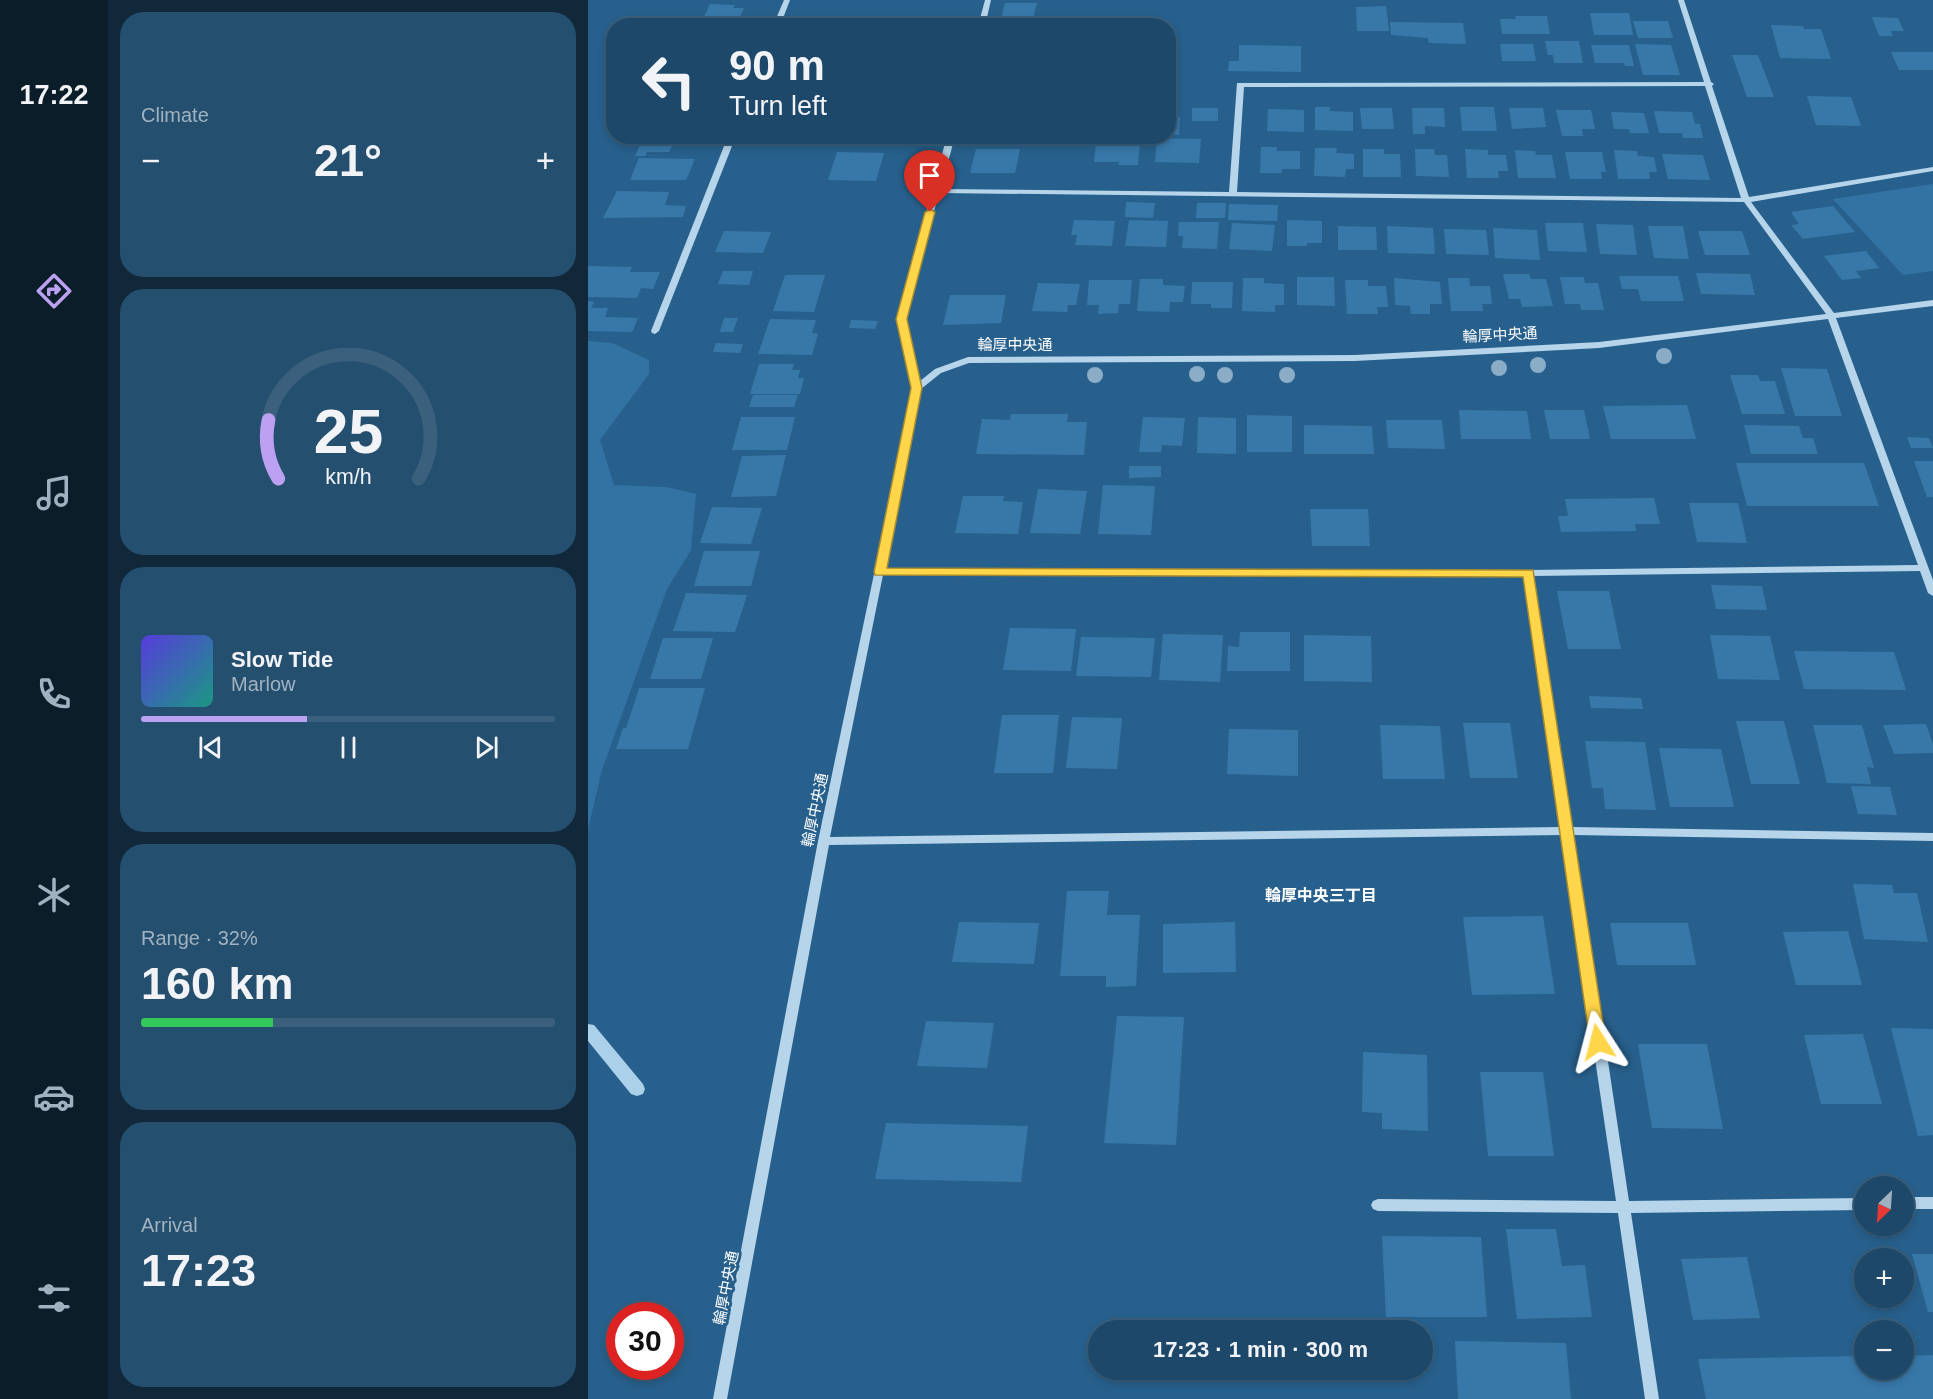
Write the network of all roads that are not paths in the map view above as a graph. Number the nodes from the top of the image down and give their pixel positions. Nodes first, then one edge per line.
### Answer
1 (787, 0) edge
2 (988, 0) edge
3 (1681, 0) edge
4 (779, 18) edge
5 (983, 18) edge
6 (1710, 84) junction
7 (729, 144) edge
8 (949, 144) edge
9 (1933, 169) edge
10 (936, 191) junction
11 (1233, 194) junction
12 (1746, 200) junction
13 (1933, 303) edge
14 (1831, 315) junction
15 (655, 331) dead end
16 (916, 388) junction
17 (1923, 568) junction
18 (880, 572) junction
19 (1529, 573) junction
20 (1933, 593) edge
21 (1566, 831) junction
22 (1933, 837) edge
23 (824, 842) junction
24 (1914, 1203) edge
25 (1933, 1203) edge
26 (1854, 1204) edge
27 (1378, 1205) dead end
28 (1623, 1207) junction
29 (720, 1399) edge
30 (1652, 1399) edge

1 - 4 street
2 - 5 street
3 - 6 street
6 - 11 street
6 - 12 street
7 - 15 street
8 - 10 street
9 - 12 street
10 - 11 street
10 - 16 street
11 - 12 street
12 - 14 street
13 - 14 street, 輪厚中央通
14 - 16 street, 輪厚中央通
14 - 17 street
16 - 18 street, 輪厚中央通
17 - 19 street
17 - 20 street
18 - 19 street
18 - 23 street, 輪厚中央通
19 - 21 street
21 - 22 street
21 - 23 street
21 - 28 street
23 - 29 street, 輪厚中央通
24 - 25 street
26 - 28 street
27 - 28 street
28 - 30 street

